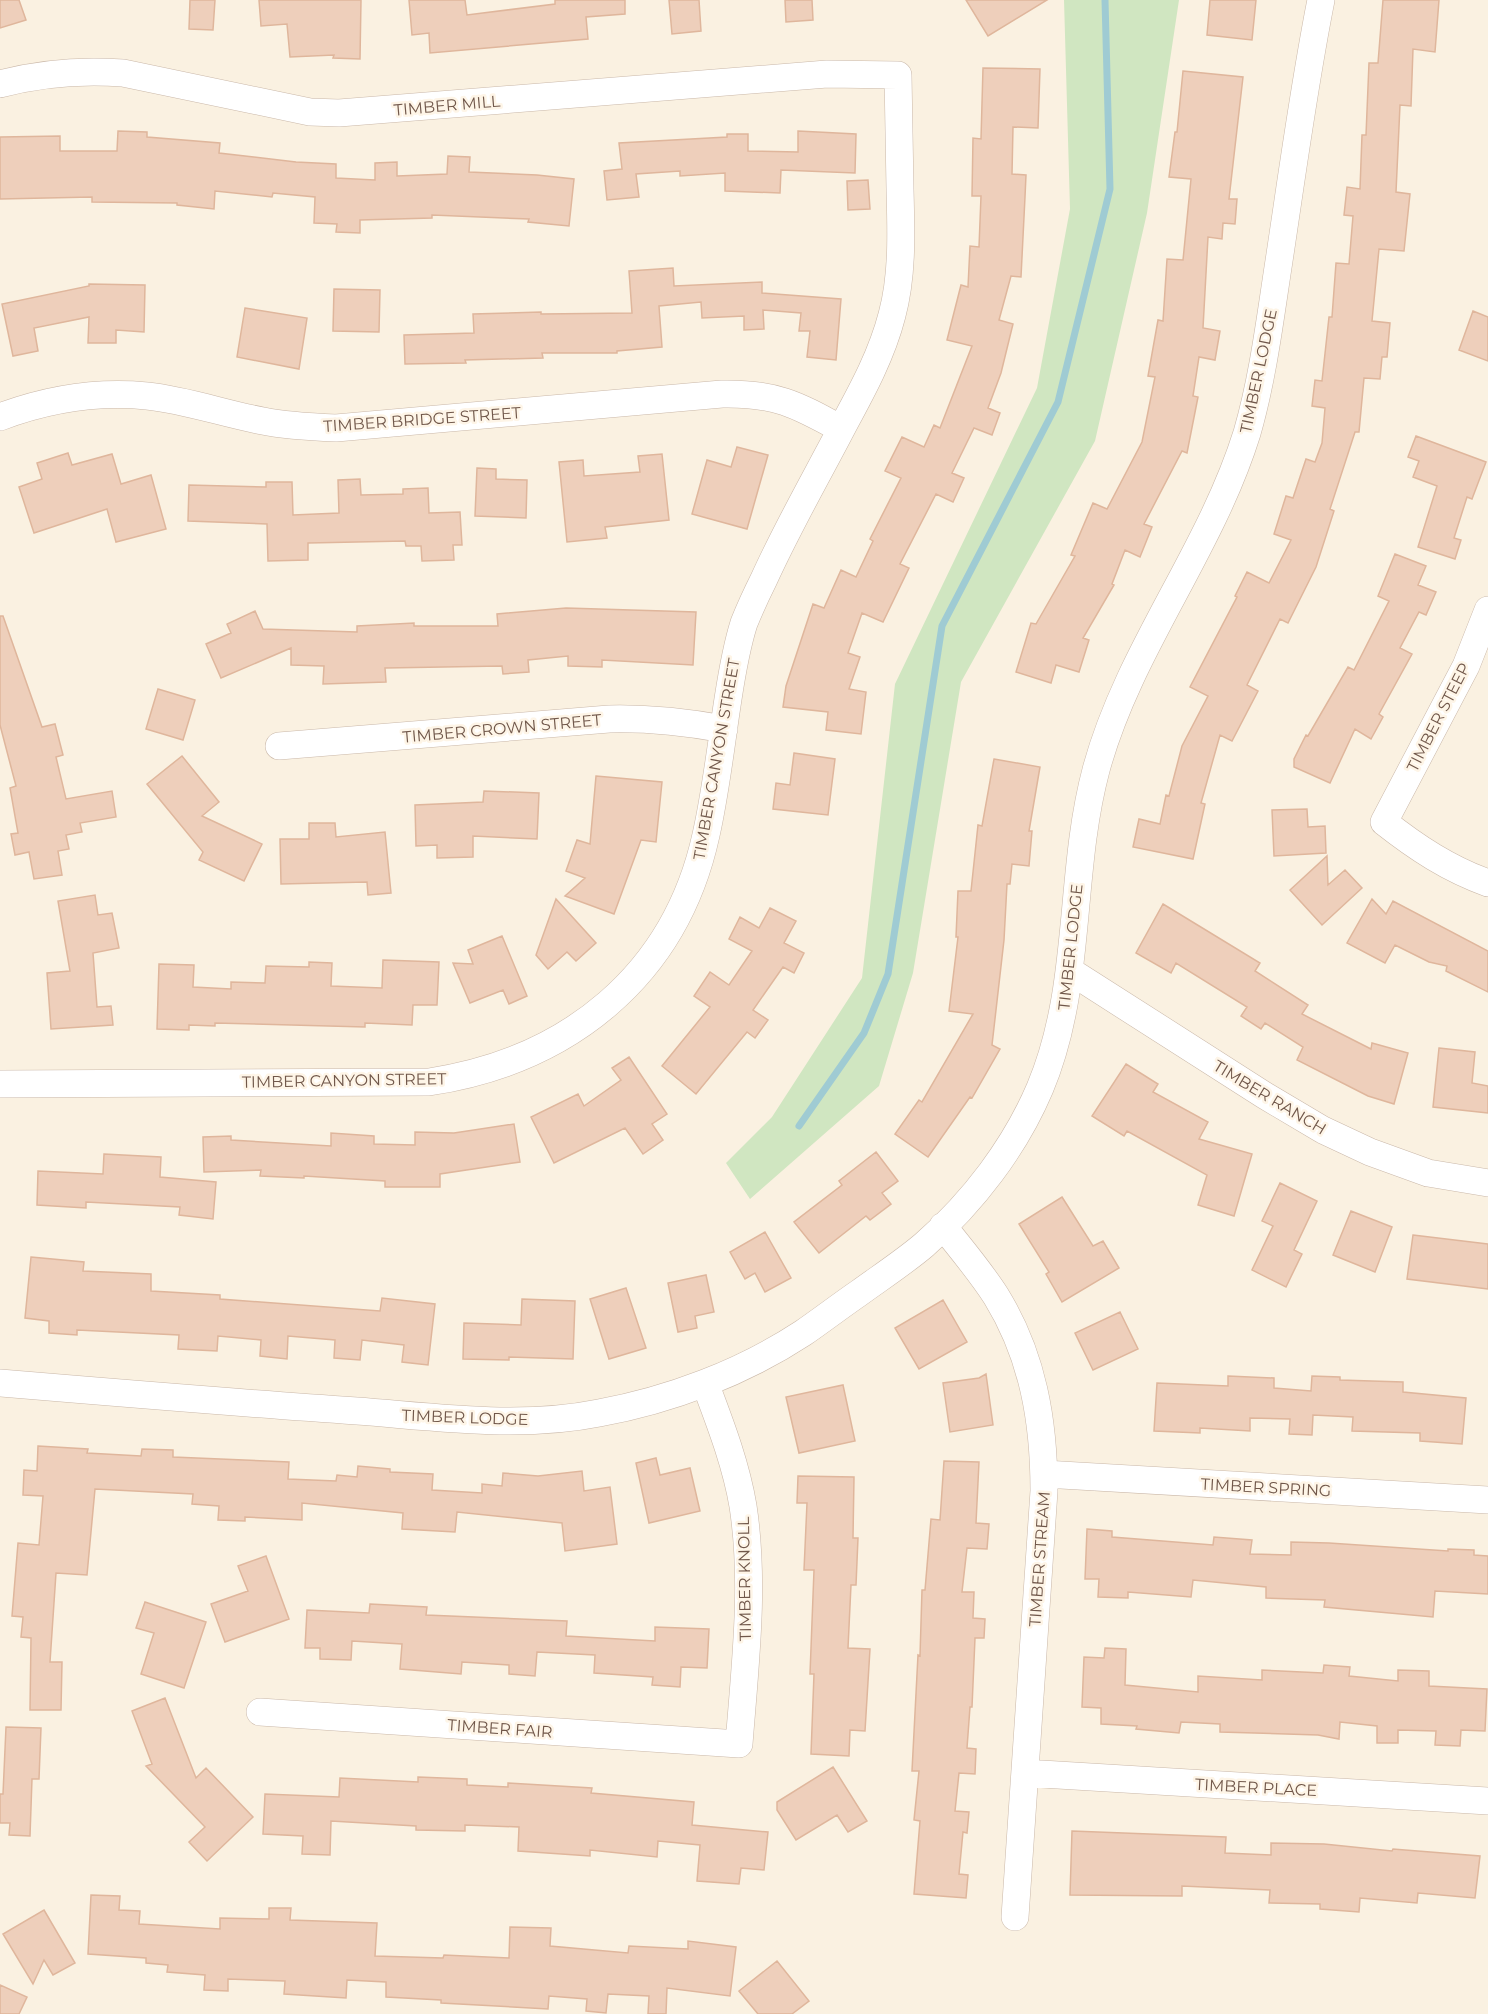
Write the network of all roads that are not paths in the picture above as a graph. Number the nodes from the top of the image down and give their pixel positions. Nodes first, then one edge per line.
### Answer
1 (1321, 0) edge
2 (898, 75) joint
3 (0, 84) edge
4 (0, 417) edge
5 (841, 429) junction
6 (1488, 610) edge
7 (724, 729) junction
8 (279, 746) dead end
9 (1488, 883) edge
10 (1070, 971) junction
11 (0, 1084) edge
12 (1488, 1183) edge
13 (943, 1226) junction
14 (0, 1383) edge
15 (705, 1383) junction
16 (1044, 1474) junction
17 (1488, 1500) edge
18 (260, 1712) dead end
19 (739, 1744) joint
20 (1025, 1773) junction
21 (1488, 1801) edge
22 (1015, 1917) dead end

1 - 10 street, TIMBER LODGE
2 - 3 street, TIMBER MILL
2 - 5 street, TIMBER CANYON STREET
4 - 5 street, TIMBER BRIDGE STREET
5 - 7 street, TIMBER CANYON STREET
6 - 9 street, TIMBER STEEP
7 - 8 street, TIMBER CROWN STREET
7 - 11 street, TIMBER CANYON STREET
10 - 12 street, TIMBER RANCH
10 - 13 street, TIMBER LODGE
13 - 15 street, TIMBER LODGE
13 - 16 street, TIMBER STREAM
14 - 15 street, TIMBER LODGE
15 - 19 street, TIMBER KNOLL
16 - 17 street, TIMBER SPRING
16 - 20 street, TIMBER STREAM
18 - 19 street, TIMBER FAIR
20 - 21 street, TIMBER PLACE
20 - 22 street, TIMBER STREAM

